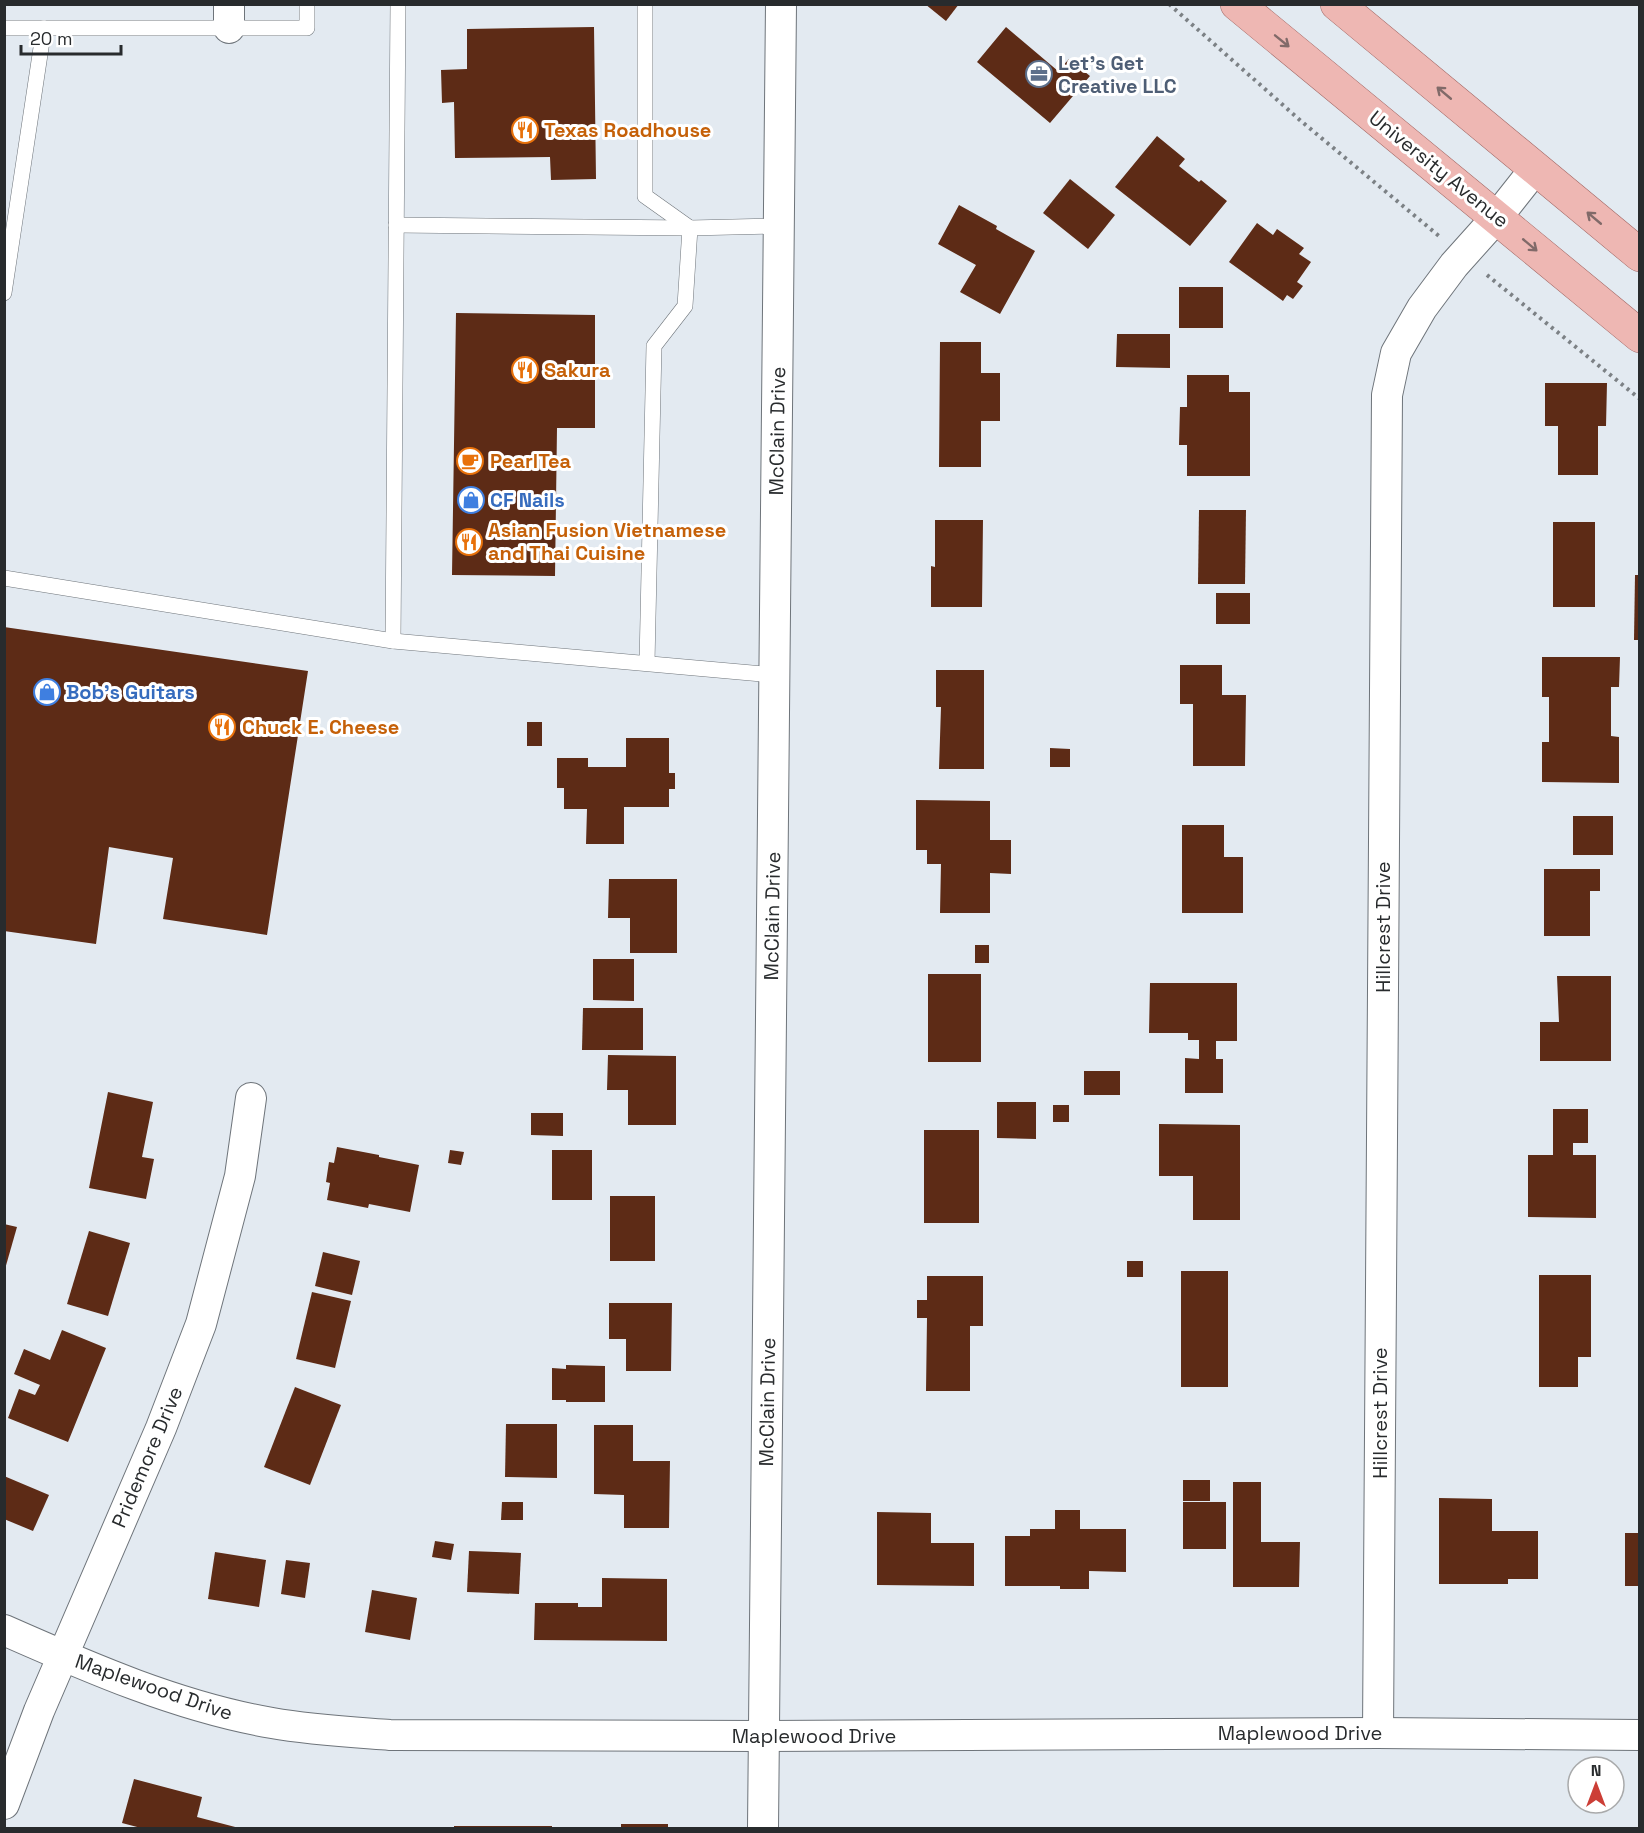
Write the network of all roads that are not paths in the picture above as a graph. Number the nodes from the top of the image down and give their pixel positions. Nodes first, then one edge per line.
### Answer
1 (307, 4) edge
2 (398, 4) edge
3 (645, 4) edge
4 (781, 4) edge
5 (1237, 4) edge
6 (1336, 4) edge
7 (229, 16) edge
8 (4, 28) edge
9 (44, 28) junction
10 (1535, 169) junction
11 (1497, 217) junction
12 (396, 225) junction
13 (779, 226) junction
14 (690, 228) junction
15 (1640, 255) edge
16 (4, 293) edge
17 (1640, 336) edge
18 (4, 578) edge
19 (393, 641) junction
20 (647, 663) junction
21 (774, 675) junction
22 (251, 1098) dead end
23 (4, 1630) edge
24 (63, 1656) junction
25 (1378, 1733) junction
26 (1640, 1735) edge
27 (764, 1736) junction
28 (4, 1803) edge
29 (763, 1828) edge

1 - 7 lane
2 - 12 lane
3 - 14 lane
4 - 13 street, McClain Drive
5 -> 11 main road, University Avenue
10 -> 6 main road
7 - 9 lane
8 - 9 lane
9 - 16 lane
10 - 11 street, Hillcrest Drive
15 -> 10 main road
11 -> 17 main road, University Avenue
11 - 25 street, Hillcrest Drive
12 - 14 lane
12 - 19 lane
13 - 14 lane
13 - 21 street, McClain Drive
14 - 20 lane
18 - 19 lane
19 - 20 lane
20 - 21 lane
21 - 27 street, McClain Drive
22 - 24 street, Pridemore Drive
23 - 24 street, Maplewood Drive
24 - 27 street, Maplewood Drive
24 - 28 street, Pridemore Drive
25 - 26 street, Maplewood Drive
25 - 27 street, Maplewood Drive
27 - 29 street, McClain Drive

